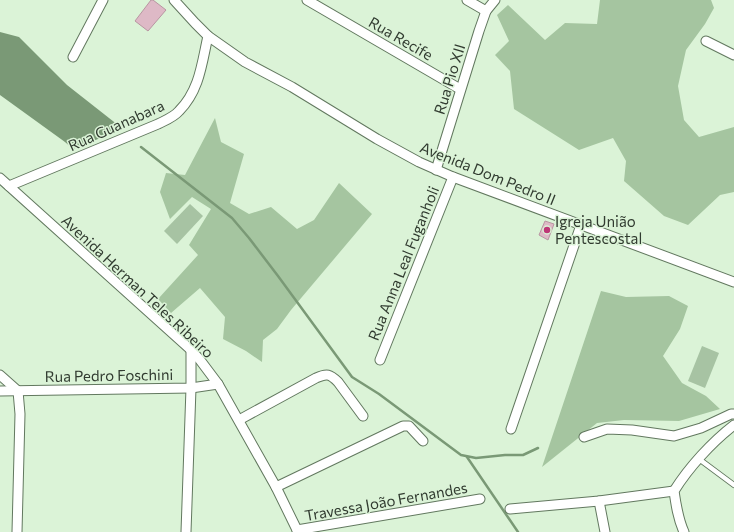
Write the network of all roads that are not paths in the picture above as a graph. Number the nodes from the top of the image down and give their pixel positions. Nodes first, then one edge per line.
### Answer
1 (103, 0) edge
2 (174, 0) edge
3 (307, 0) edge
4 (467, 0) edge
5 (496, 0) edge
6 (486, 11) junction
7 (208, 36) junction
8 (706, 41) dead end
9 (734, 55) edge
10 (73, 57) dead end
11 (460, 89) junction
12 (436, 170) junction
13 (453, 177) junction
14 (0, 178) edge
15 (9, 186) junction
16 (582, 225) junction
17 (734, 282) edge
18 (191, 350) junction
19 (380, 360) dead end
20 (0, 375) edge
21 (218, 384) junction
22 (191, 388) junction
23 (0, 391) edge
24 (18, 391) junction
25 (734, 414) edge
26 (363, 416) dead end
27 (239, 420) junction
28 (734, 425) edge
29 (511, 429) dead end
30 (584, 437) dead end
31 (423, 441) dead end
32 (699, 459) junction
33 (734, 485) edge
34 (276, 487) junction
35 (674, 491) junction
36 (480, 499) dead end
37 (599, 501) junction
38 (510, 509) dead end
39 (297, 531) edge
40 (17, 532) edge
41 (186, 532) edge
42 (605, 532) edge
43 (684, 532) edge

1 - 10 street
2 - 7 street, Avenida Dom Pedro II
3 - 11 street, Rua Recife
4 - 6 street
5 - 6 street, Rua Pio XII
6 - 11 street, Rua Pio XII
7 - 12 street, Avenida Dom Pedro II
7 - 15 street, Rua Guanabara
8 - 9 street
11 - 12 street, Rua Pio XII
12 - 13 street, Avenida Dom Pedro II
13 - 16 street, Avenida Dom Pedro II
13 - 19 street, Rua Anna Leal Fuganholi
14 - 15 street, Avenida Herman Teles Ribeiro
15 - 18 street, Avenida Herman Teles Ribeiro
16 - 17 street, Avenida Dom Pedro II
16 - 29 street
18 - 21 street, Avenida Herman Teles Ribeiro
18 - 22 street
20 - 24 street
21 - 22 street, Rua Pedro Foschini
21 - 27 street, Avenida Herman Teles Ribeiro
22 - 24 street, Rua Pedro Foschini
22 - 41 street
23 - 24 street, Rua Pedro Foschini
24 - 40 street
25 - 30 street
26 - 27 street
27 - 34 street, Avenida Herman Teles Ribeiro
28 - 32 street
31 - 34 street
32 - 33 lane
32 - 35 street
34 - 39 street, Avenida Herman Teles Ribeiro
35 - 37 street
35 - 43 street
36 - 39 street, Travessa João Fernandes
37 - 38 street
37 - 42 street

